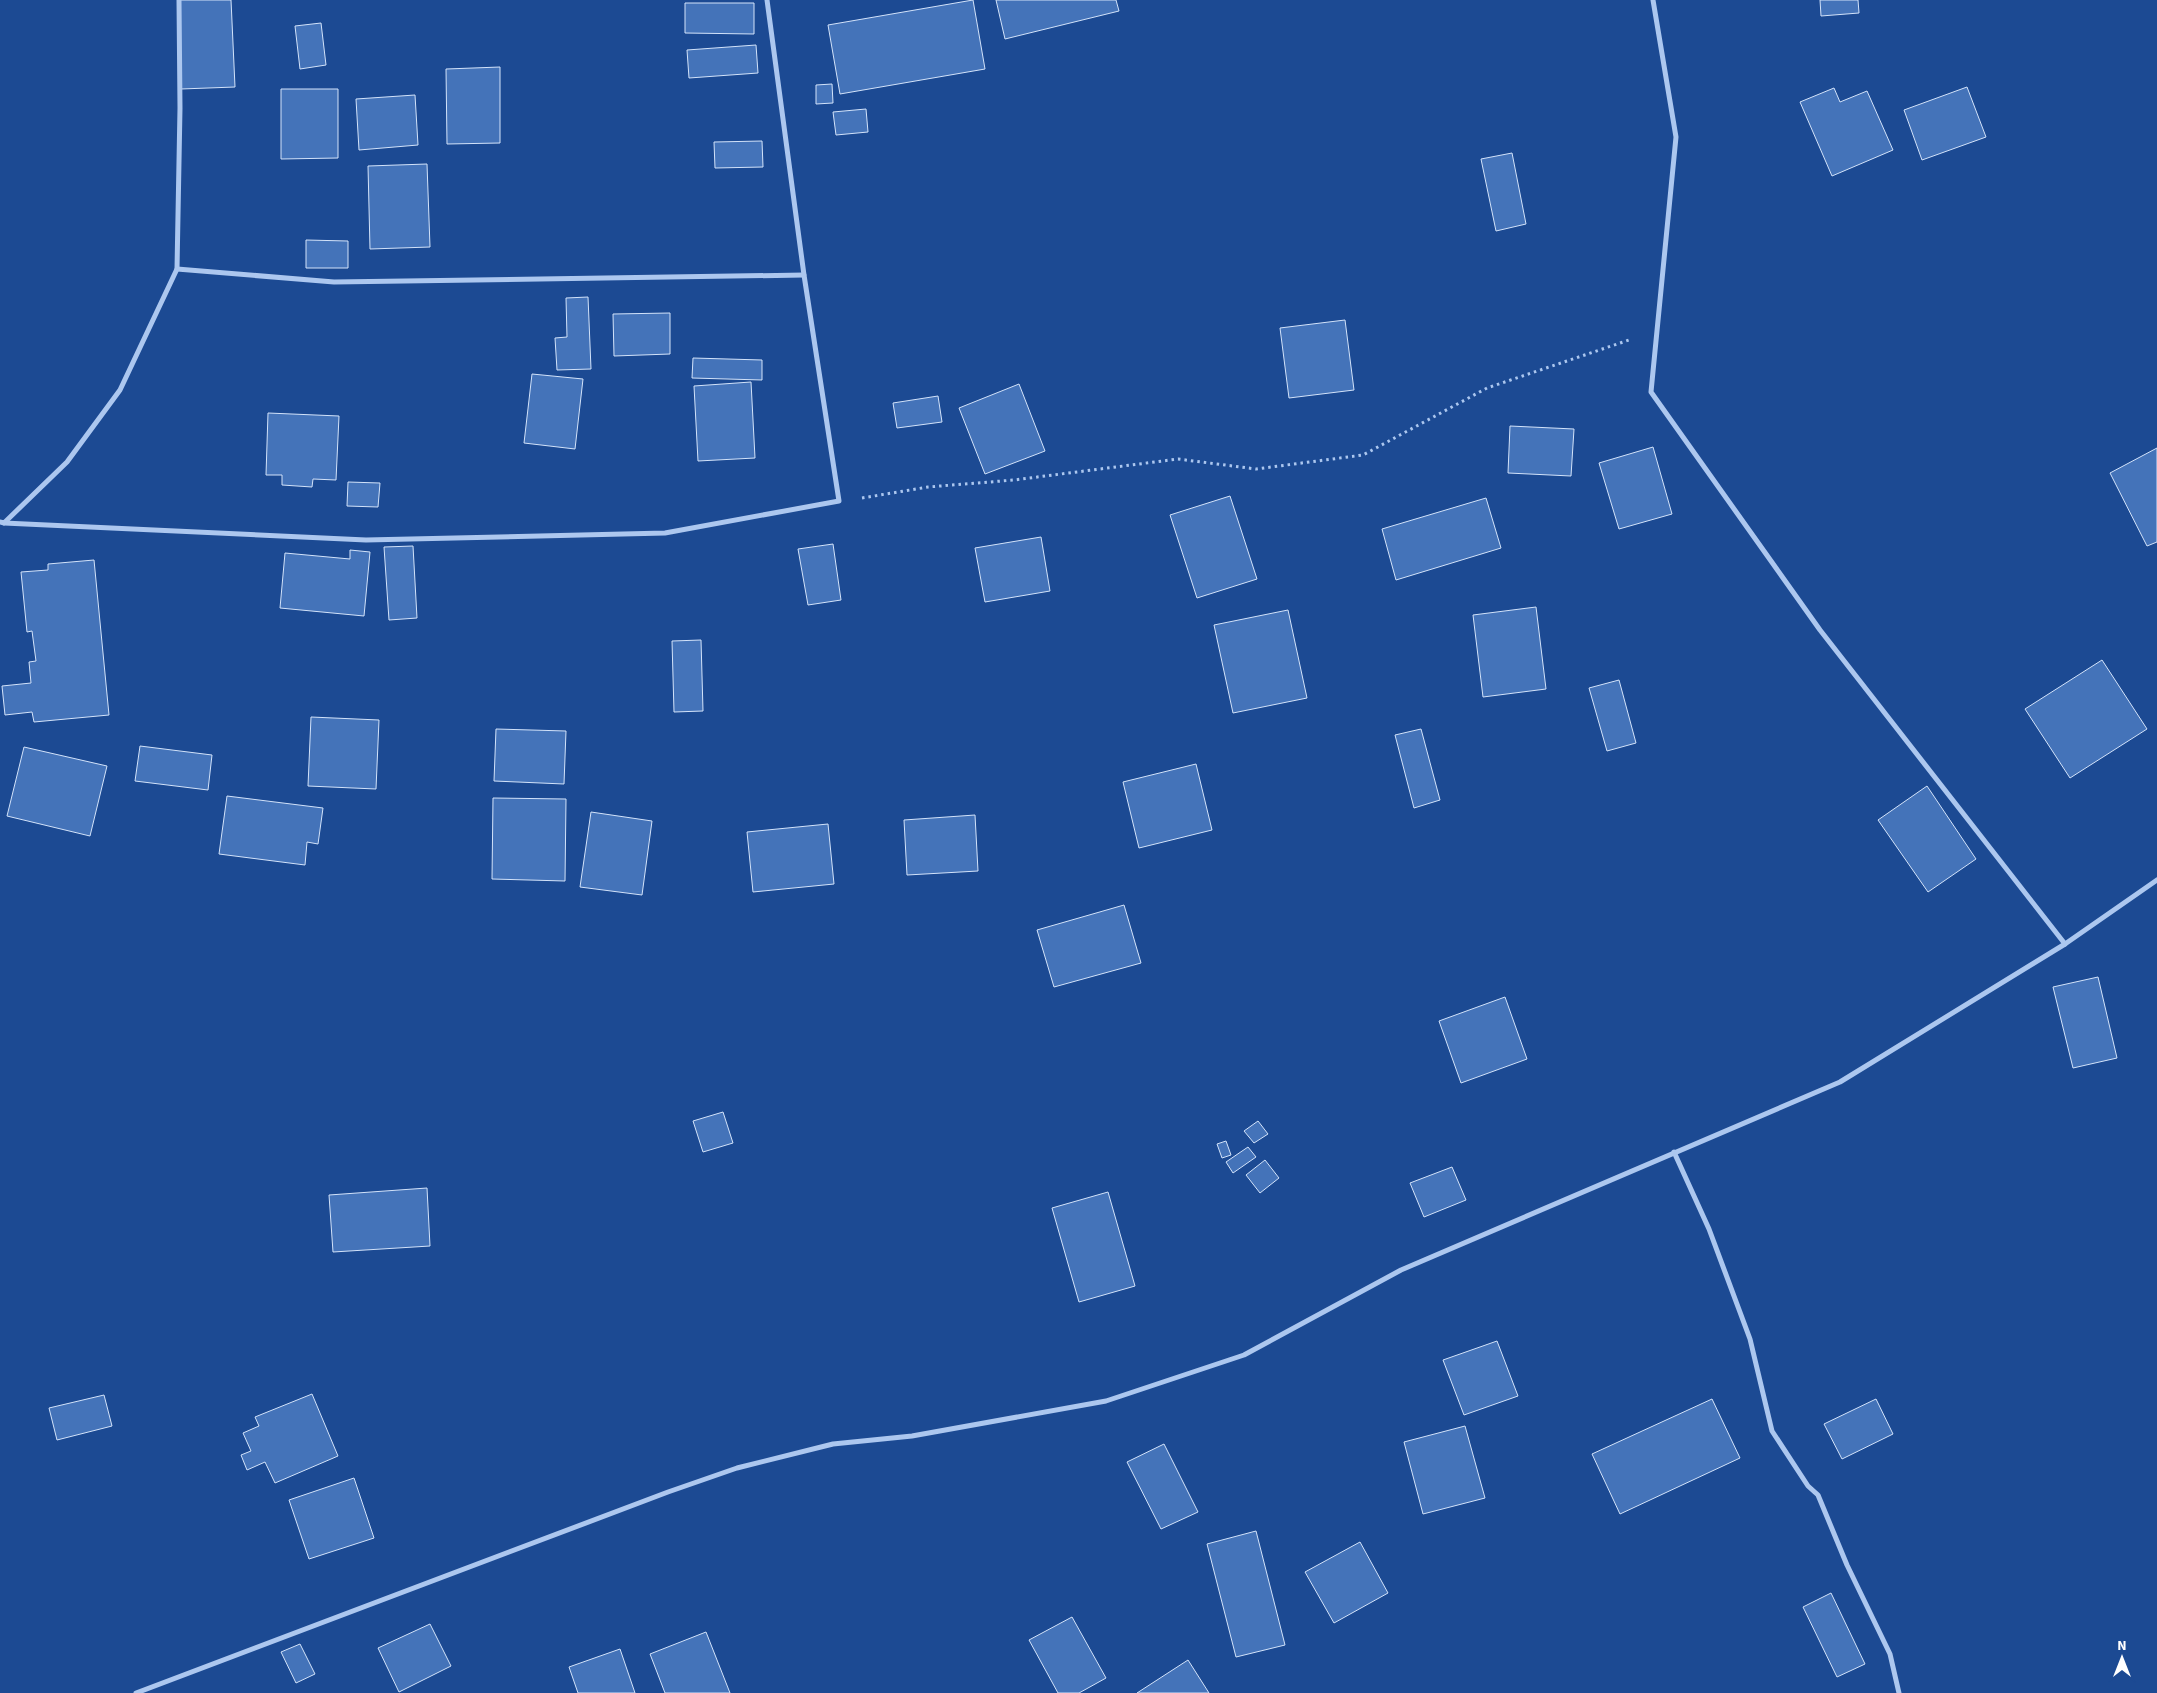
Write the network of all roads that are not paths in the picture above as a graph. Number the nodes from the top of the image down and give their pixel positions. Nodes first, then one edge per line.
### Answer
1 (179, 0) edge
2 (767, 0) edge
3 (1652, 0) edge
4 (177, 269) junction
5 (804, 275) junction
6 (2, 522) edge
7 (2157, 880) edge
8 (2065, 944) junction
9 (1674, 1152) junction
10 (136, 1693) edge
11 (1900, 1693) edge

1 - 4 street
2 - 5 street
3 - 8 street
4 - 5 street
4 - 6 street
5 - 6 street
7 - 8 street
8 - 9 street
9 - 10 street
9 - 11 street

